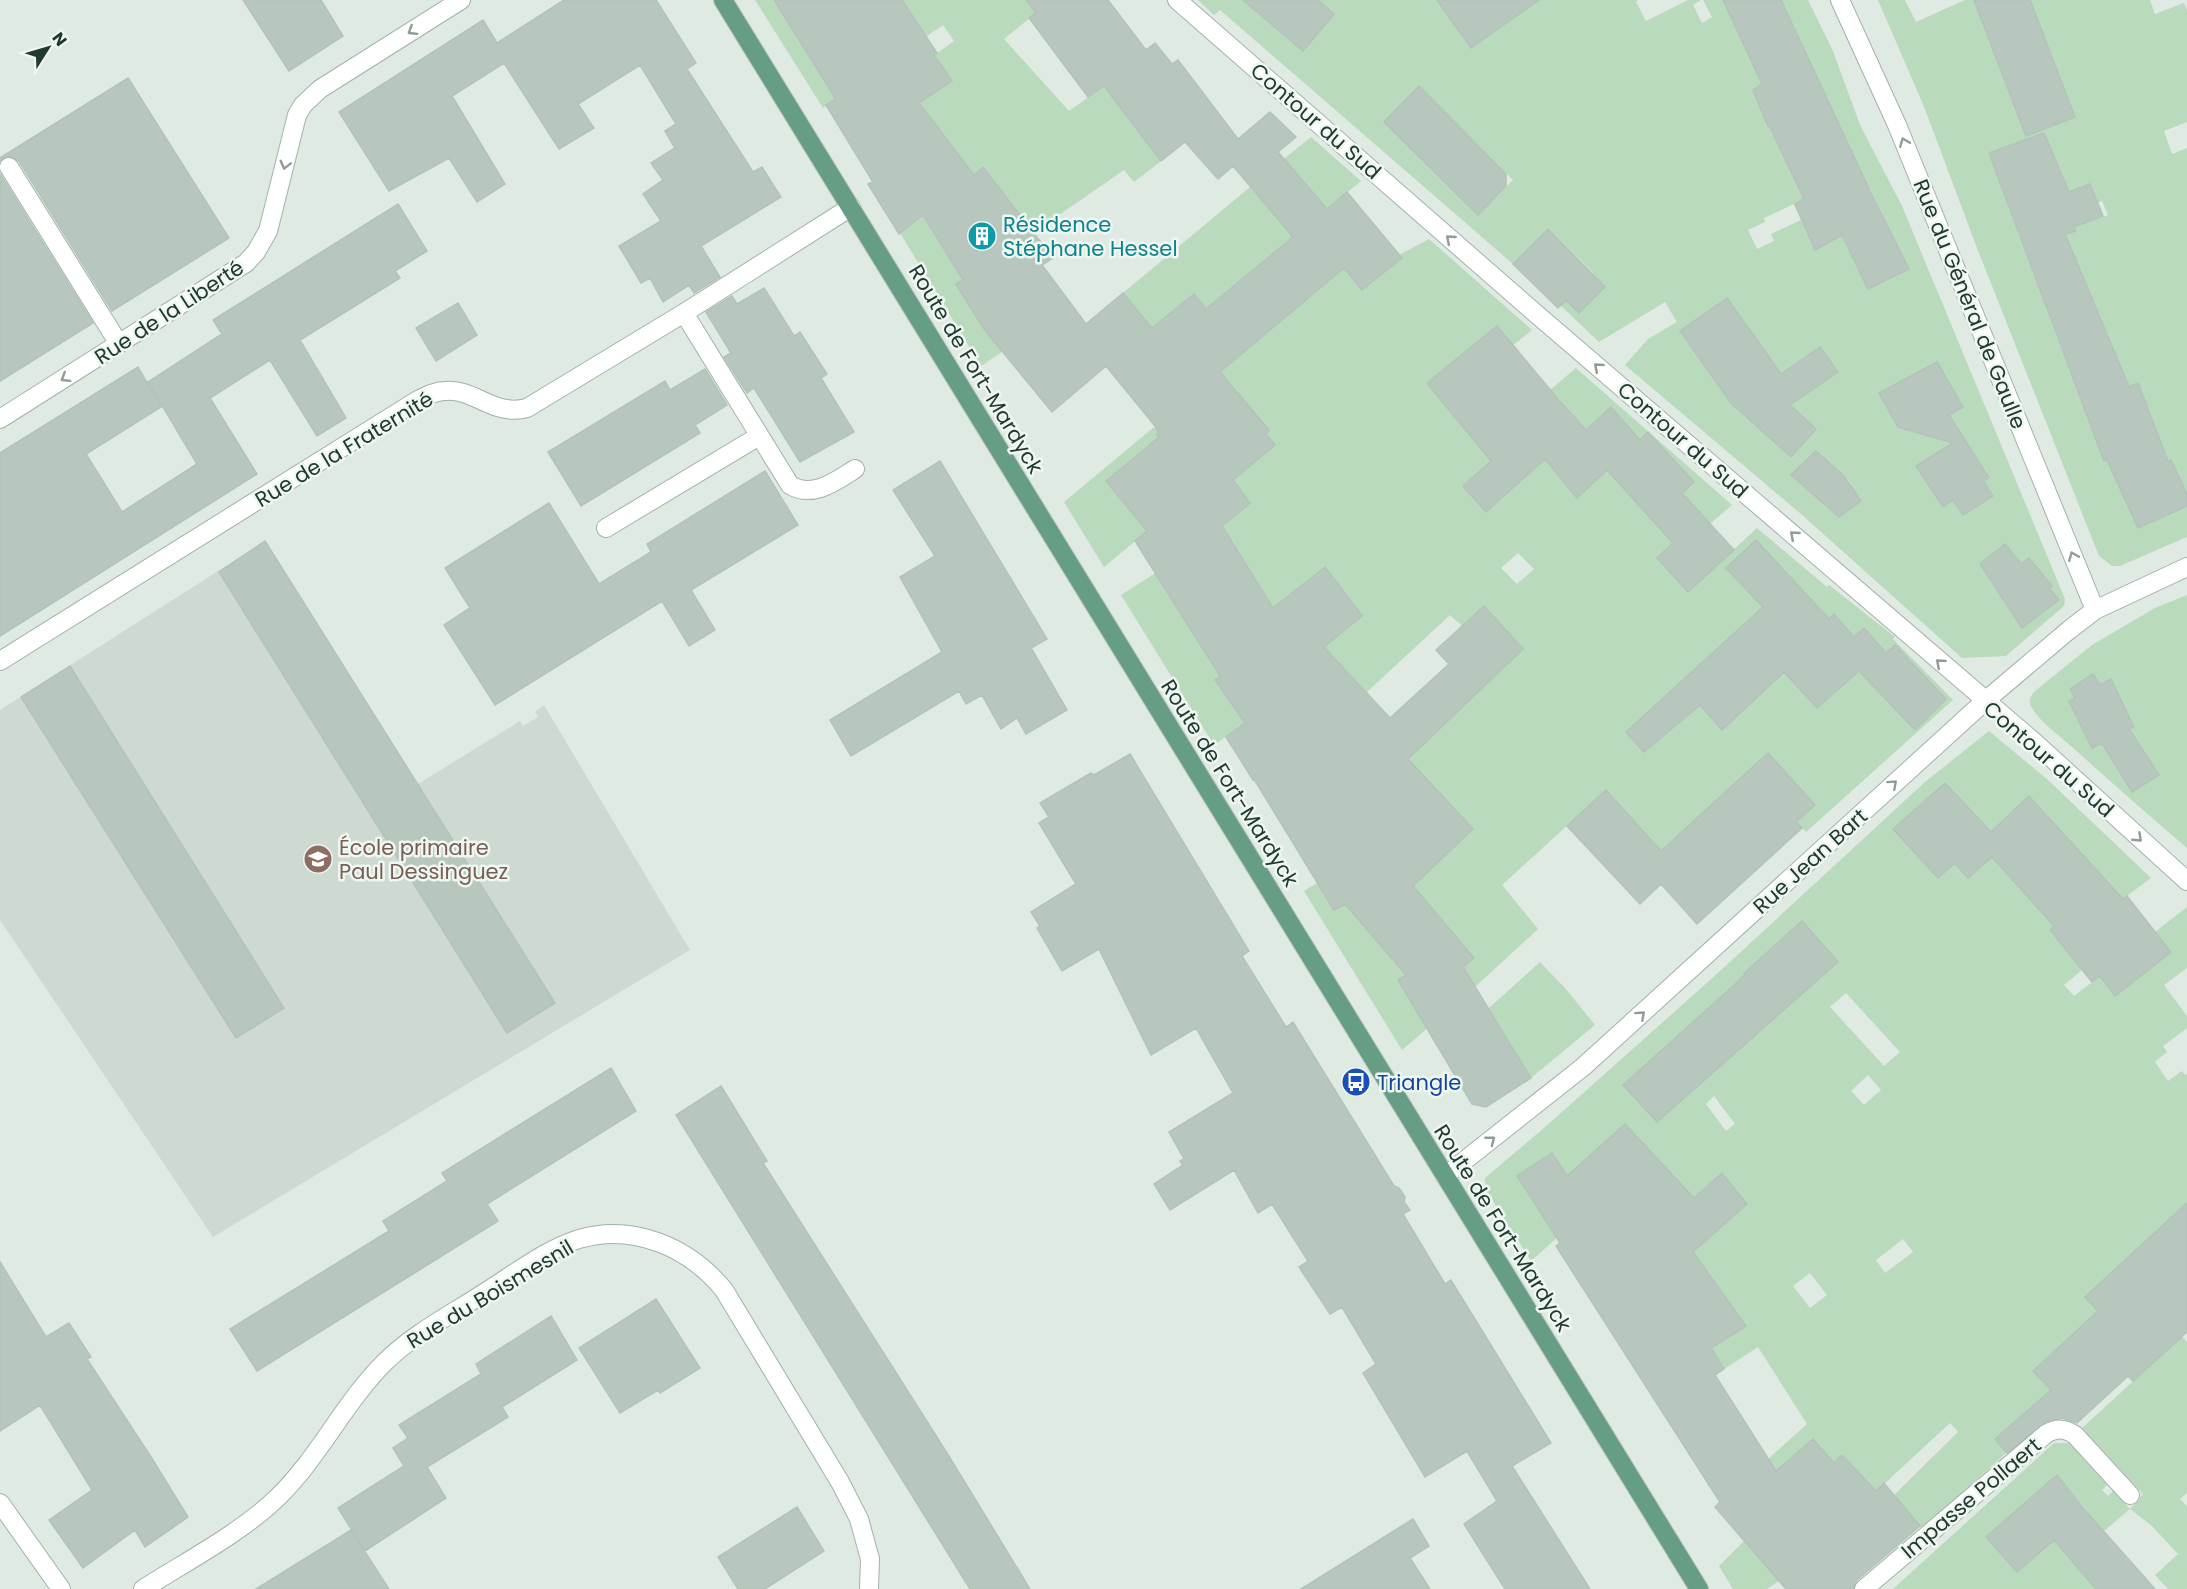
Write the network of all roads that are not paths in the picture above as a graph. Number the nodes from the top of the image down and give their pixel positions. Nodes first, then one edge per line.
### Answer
1 (461, 0) edge
2 (723, 0) edge
3 (1177, 0) edge
4 (1840, 0) edge
5 (9, 167) dead end
6 (851, 207) junction
7 (684, 313) junction
8 (119, 344) junction
9 (0, 419) edge
10 (759, 436) junction
11 (855, 468) dead end
12 (606, 528) dead end
13 (2187, 567) edge
14 (2095, 610) junction
15 (0, 661) edge
16 (1984, 701) junction
17 (2187, 881) edge
18 (1445, 1176) junction
19 (2130, 1495) dead end
20 (0, 1503) edge
21 (61, 1589) edge
22 (143, 1589) edge
23 (869, 1589) edge
24 (1699, 1589) edge
25 (1864, 1589) edge

1 -> 8 street, Rue de la Liberté
2 - 6 main road, Route de Fort-Mardyck
16 -> 3 street, Contour du Sud
14 -> 4 street, Rue du Général de Gaulle
5 - 8 street
6 - 7 street, Rue de la Fraternité
6 - 18 main road, Route de Fort-Mardyck
7 - 10 street
7 - 15 street, Rue de la Fraternité
8 -> 9 street, Rue de la Liberté
10 - 11 street
10 - 12 street
13 - 14 street, Rue Jean Bart
14 - 16 street, Rue Jean Bart
16 -> 17 street, Contour du Sud
18 -> 16 street, Rue Jean Bart
18 - 24 main road, Route de Fort-Mardyck
19 - 25 street, Impasse Pollaert
20 - 21 street
22 - 23 street, Rue du Boismesnil

